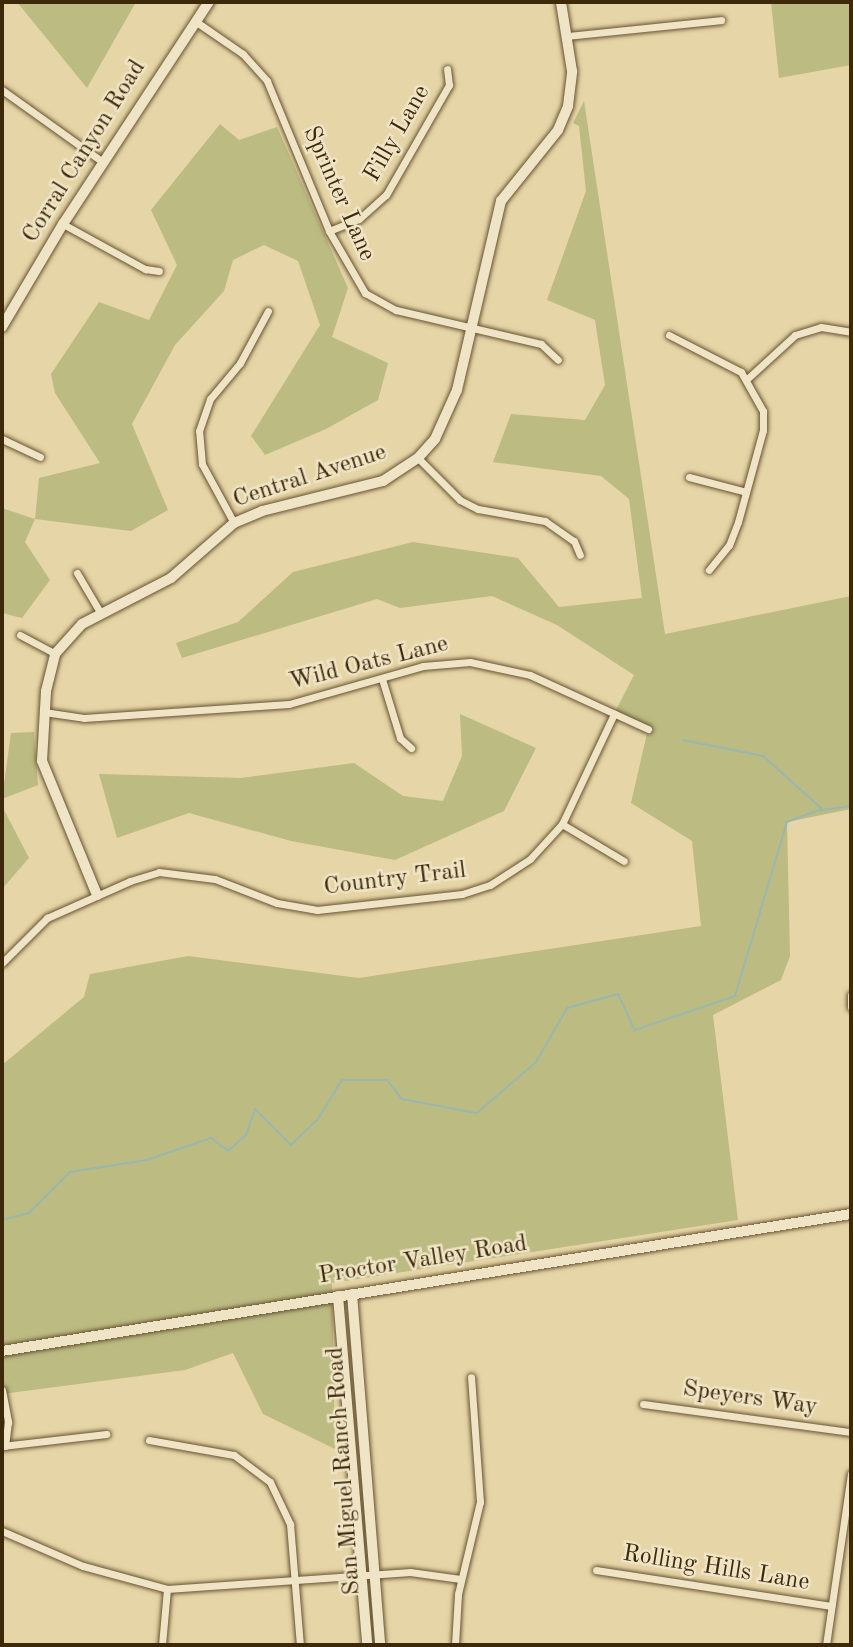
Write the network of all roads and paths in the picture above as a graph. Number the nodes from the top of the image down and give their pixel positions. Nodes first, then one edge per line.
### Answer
1 (209, 2) edge
2 (561, 2) edge
3 (721, 20) dead end
4 (195, 21) junction
5 (567, 36) junction
6 (447, 69) dead end
7 (2, 90) edge
8 (103, 162) junction
9 (63, 224) junction
10 (329, 231) junction
11 (159, 271) dead end
12 (268, 311) dead end
13 (2, 327) edge
14 (471, 327) junction
15 (851, 332) edge
16 (669, 335) dead end
17 (558, 360) dead end
18 (747, 379) junction
19 (2, 439) edge
20 (40, 457) dead end
21 (418, 458) junction
22 (689, 477) dead end
23 (746, 492) junction
24 (234, 523) junction
25 (580, 555) dead end
26 (709, 570) dead end
27 (77, 573) dead end
28 (100, 612) junction
29 (20, 635) dead end
30 (55, 654) junction
31 (382, 679) junction
32 (44, 712) junction
33 (614, 714) junction
34 (648, 729) dead end
35 (411, 748) dead end
36 (562, 824) junction
37 (624, 862) dead end
38 (97, 895) junction
39 (2, 963) edge
40 (851, 995) edge
41 (851, 1007) edge
42 (851, 1214) edge
43 (352, 1294) junction
44 (338, 1296) junction
45 (2, 1351) edge
46 (471, 1377) dead end
47 (2, 1390) edge
48 (643, 1404) dead end
49 (851, 1432) edge
50 (106, 1434) dead end
51 (149, 1440) dead end
52 (4, 1446) edge
53 (851, 1474) edge
54 (2, 1531) edge
55 (596, 1570) dead end
56 (375, 1575) junction
57 (361, 1576) junction
58 (461, 1579) junction
59 (295, 1581) junction
60 (167, 1589) junction
61 (831, 1606) junction
62 (162, 1645) edge
63 (300, 1645) edge
64 (367, 1645) edge
65 (380, 1645) edge
66 (455, 1645) edge
67 (826, 1645) edge

1 - 4 street, Corral Canyon Road
2 - 5 street, Central Avenue
3 - 5 street
4 - 8 street, Corral Canyon Road
4 - 10 street, Sprinter Lane
5 - 14 street, Central Avenue
6 - 10 street, Filly Lane
7 - 8 street
8 - 9 street, Corral Canyon Road
9 - 11 street
9 - 13 street, Corral Canyon Road
10 - 14 street, Sprinter Lane
12 - 24 street
14 - 17 street, Sprinter Lane
14 - 21 street, Central Avenue
15 - 18 street
16 - 18 street
18 - 23 street
19 - 20 street
21 - 24 street, Central Avenue
21 - 25 street
22 - 23 street
23 - 26 street
24 - 28 street, Central Avenue
27 - 28 street
28 - 30 street, Central Avenue
29 - 30 street
30 - 32 street, Central Avenue
31 - 32 street, Wild Oats Lane
31 - 33 street, Wild Oats Lane
31 - 35 street
32 - 38 street, Central Avenue
33 - 34 street, Wild Oats Lane
33 - 36 street, Country Trail
36 - 37 street
36 - 38 street, Country Trail
38 - 39 street, Country Trail
40 - 41 street
42 - 43 street, Proctor Valley Road
43 - 44 street, Proctor Valley Road
43 - 56 street, San Miguel Ranch Road
44 - 45 street, Proctor Valley Road
44 - 57 street, San Miguel Ranch Road
46 - 58 street
47 - 52 street
48 - 49 street, Speyers Way
50 - 52 street
51 - 59 street
53 - 61 street
54 - 60 street
55 - 61 street, Rolling Hills Lane
56 - 57 street
56 - 58 street
56 - 65 street, San Miguel Ranch Road
57 - 59 street
57 - 64 street, San Miguel Ranch Road
58 - 66 street
59 - 60 street
59 - 63 street
60 - 62 street
61 - 67 street

